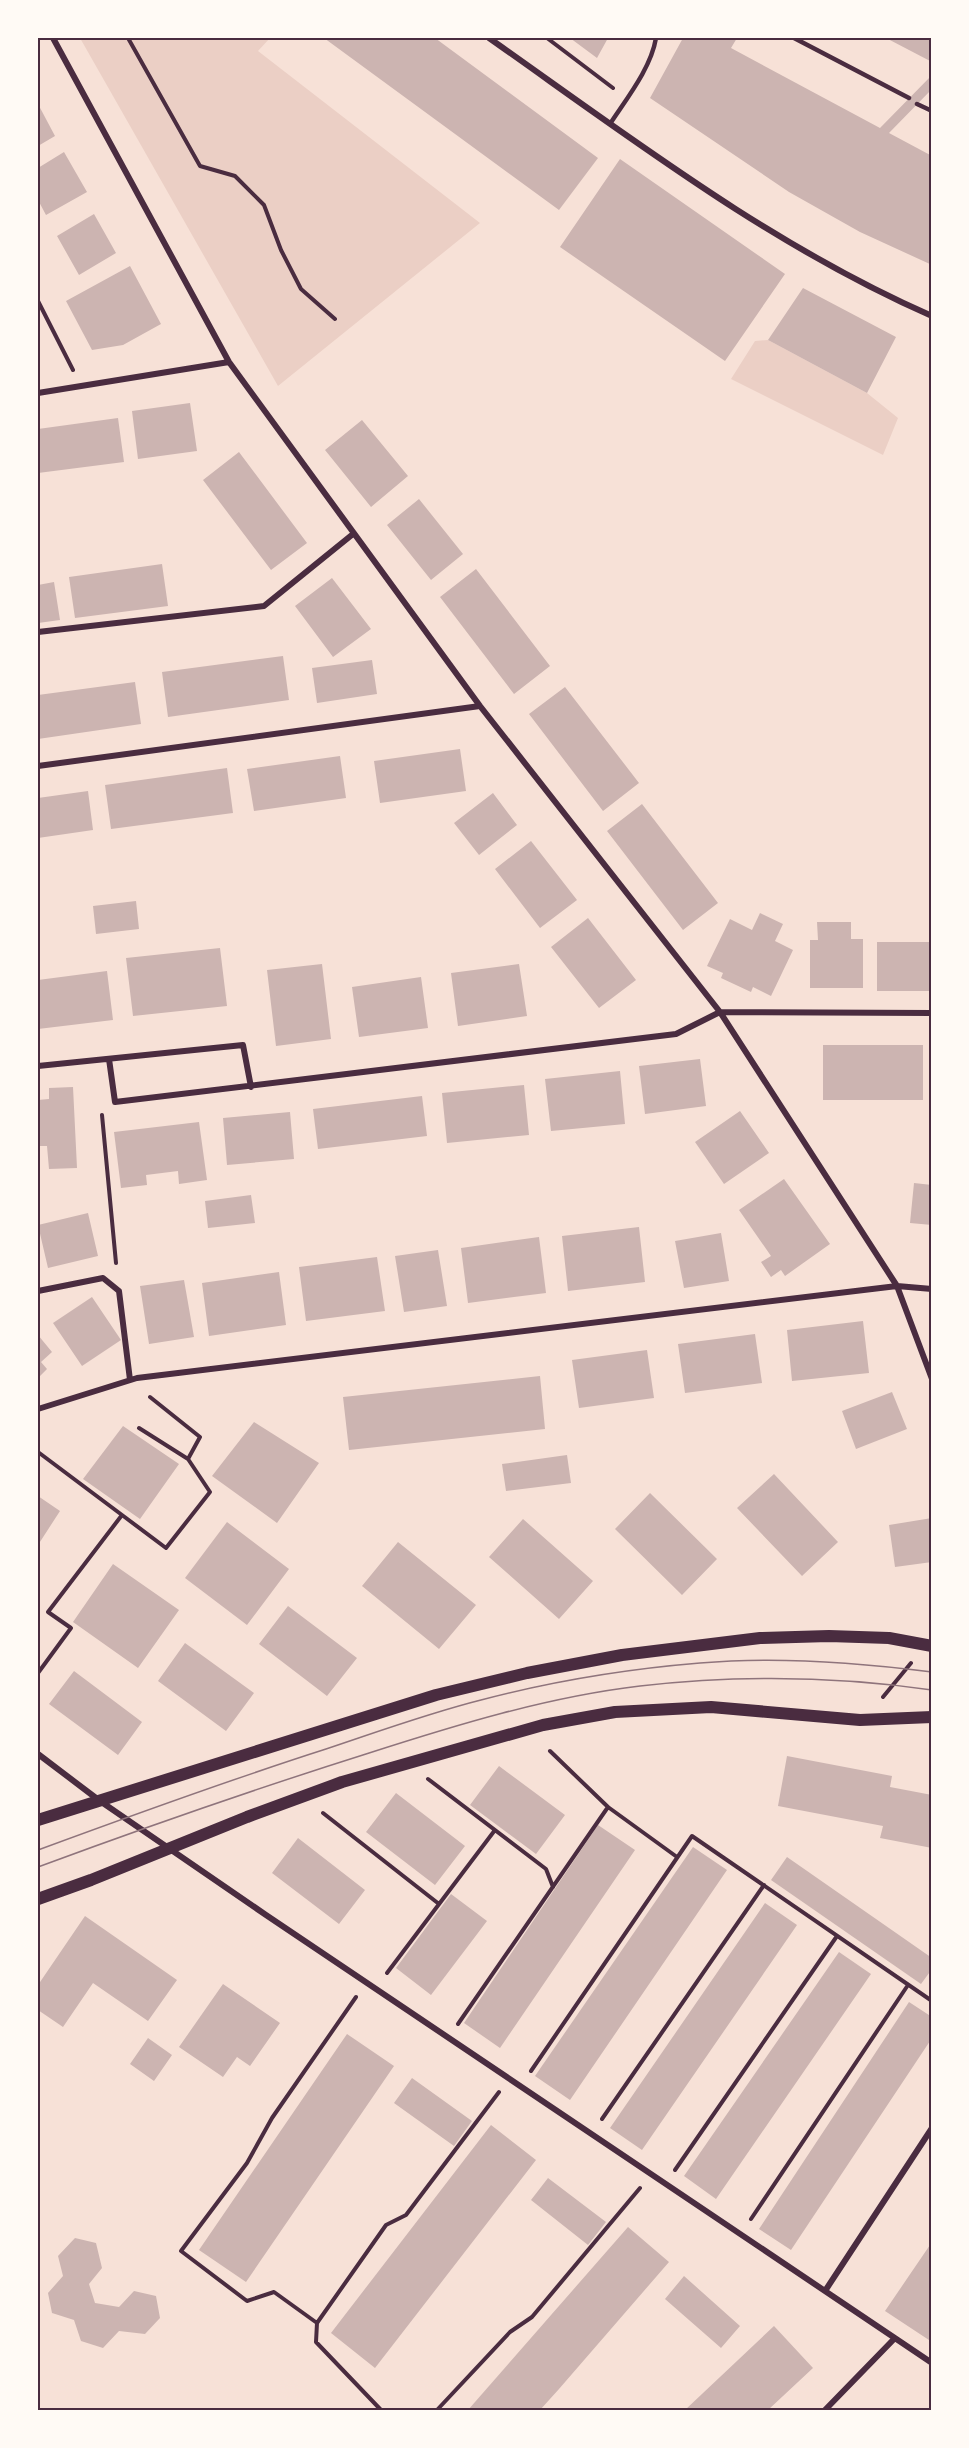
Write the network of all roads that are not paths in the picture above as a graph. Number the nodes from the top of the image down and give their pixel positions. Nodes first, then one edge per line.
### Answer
1 (52, 38) edge
2 (489, 38) edge
3 (656, 38) edge
4 (794, 38) edge
5 (909, 99) dead end
6 (917, 104) dead end
7 (932, 111) edge
8 (610, 124) junction
9 (932, 316) edge
10 (229, 362) junction
11 (38, 393) edge
12 (353, 534) junction
13 (38, 632) edge
14 (480, 706) junction
15 (38, 766) edge
16 (720, 1012) junction
17 (932, 1013) edge
18 (109, 1059) junction
19 (38, 1066) edge
20 (251, 1087) junction
21 (897, 1286) junction
22 (932, 1289) edge
23 (38, 1291) edge
24 (932, 1378) edge
25 (130, 1380) junction
26 (38, 1409) edge
27 (932, 1646) edge
28 (932, 1717) edge
29 (38, 1754) edge
30 (100, 1801) junction
31 (38, 1820) edge
32 (170, 1847) junction
33 (38, 1899) edge
34 (932, 2128) edge
35 (825, 2291) junction
36 (894, 2339) junction
37 (932, 2363) edge
38 (825, 2410) edge

1 - 10 street
2 - 8 street
3 - 8 lane
4 - 5 lane
6 - 7 lane
8 - 9 street
10 - 11 street
10 - 12 street
12 - 13 street
12 - 14 street
14 - 15 street
14 - 16 street
16 - 17 street
16 - 20 street
16 - 21 street
18 - 19 street
18 - 20 street
18 - 20 street
21 - 22 street
21 - 24 street
21 - 25 street
23 - 25 street
25 - 26 street
27 - 30 main road
28 - 32 main road
29 - 30 street
30 - 31 main road
30 - 32 street
32 - 33 main road
32 - 35 street
34 - 35 street
35 - 36 street
36 - 37 street
36 - 38 street

